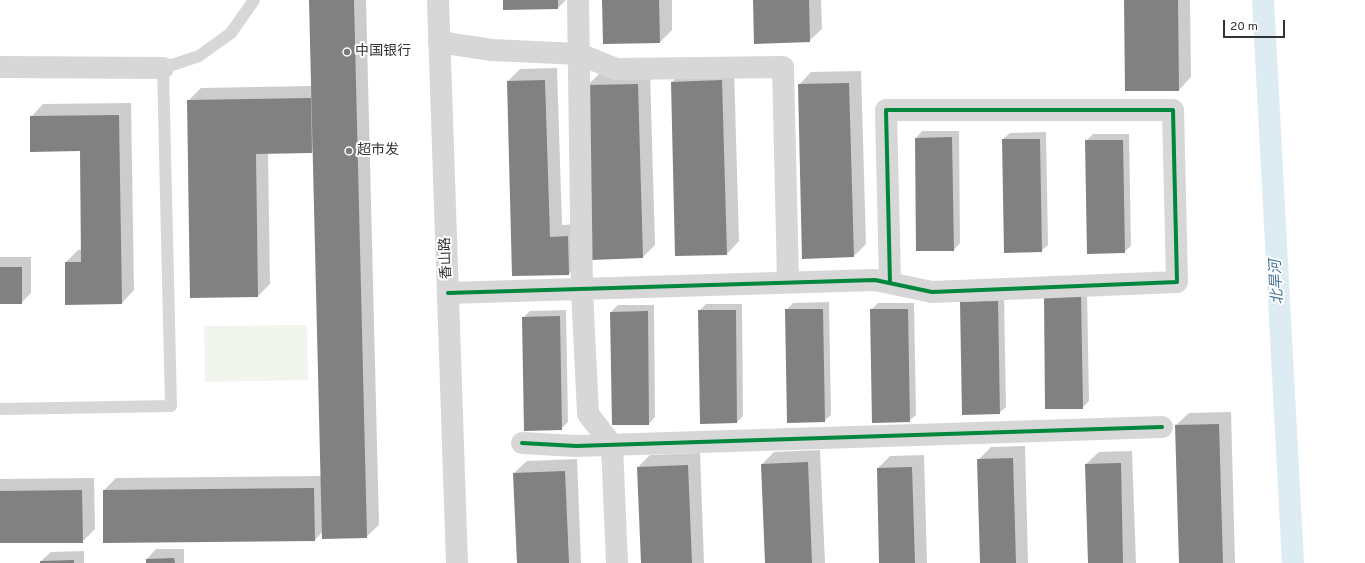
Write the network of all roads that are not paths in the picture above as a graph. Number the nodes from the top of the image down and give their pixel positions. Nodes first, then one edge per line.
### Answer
1 (254, 0) edge
2 (438, 0) edge
3 (578, 0) edge
4 (439, 42) junction
5 (579, 54) junction
6 (0, 67) edge
7 (163, 68) junction
8 (788, 282) junction
9 (890, 283) junction
10 (582, 290) junction
11 (448, 293) junction
12 (0, 409) edge
13 (1162, 427) dead end
14 (522, 443) dead end
15 (612, 445) junction
16 (457, 563) edge
17 (617, 563) edge

1 - 7 lane
2 - 4 street, 香山路
3 - 5 street
4 - 5 street
4 - 11 street, 香山路
5 - 8 street
5 - 10 street
6 - 7 street
7 - 12 lane
8 - 9 street
8 - 10 street
9 - 9 street
10 - 11 street
10 - 15 street
11 - 16 street, 香山路
13 - 15 street
14 - 15 street
15 - 17 street

